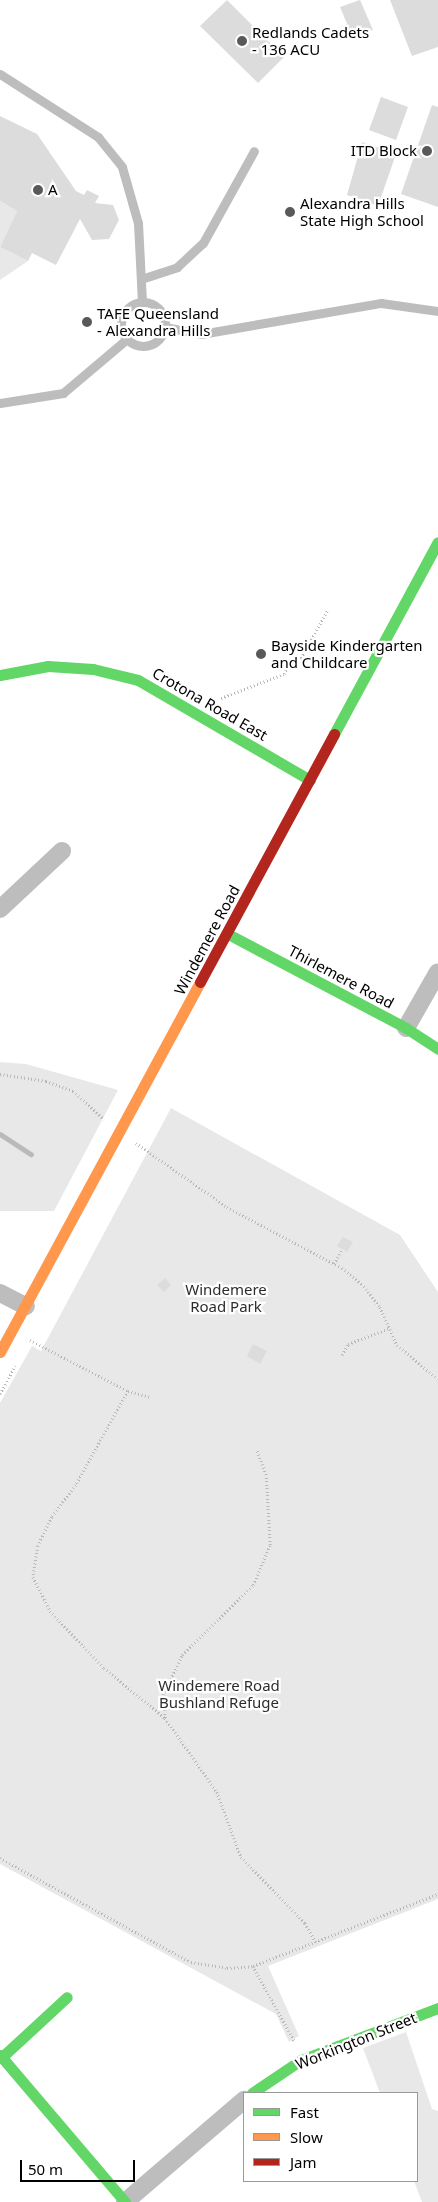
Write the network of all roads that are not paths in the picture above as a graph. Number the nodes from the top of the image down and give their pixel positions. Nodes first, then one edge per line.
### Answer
1 (0, 74) edge
2 (254, 151) dead end
3 (141, 279) junction
4 (142, 302) junction
5 (438, 311) edge
6 (165, 327) junction
7 (127, 339) junction
8 (0, 403) edge
9 (438, 542) edge
10 (0, 675) edge
11 (310, 780) junction
12 (62, 851) dead end
13 (0, 909) edge
14 (228, 934) junction
15 (438, 972) edge
16 (406, 1028) junction
17 (438, 1049) edge
18 (0, 1293) edge
19 (26, 1306) junction
20 (0, 1352) edge
21 (67, 1997) dead end
22 (438, 2008) edge
23 (1, 2056) edge
24 (253, 2092) edge
25 (243, 2101) edge
26 (125, 2202) edge

1 - 3 lane
2 - 3 lane
3 - 4 lane
4 - 6 lane
4 - 7 lane
5 - 6 lane
6 - 7 lane
7 - 8 lane
9 - 11 street, Windemere Road
10 - 11 street, Crotona Road East
11 - 14 street, Windemere Road
12 - 13 street
14 - 16 street, Thirlemere Road
14 - 19 street, Windemere Road
15 - 16 street
16 - 17 street, Thirlemere Road
18 - 19 street
19 - 20 street, Windemere Road
21 - 23 street
22 - 24 street, Workington Street
23 - 26 street
25 - 26 street

